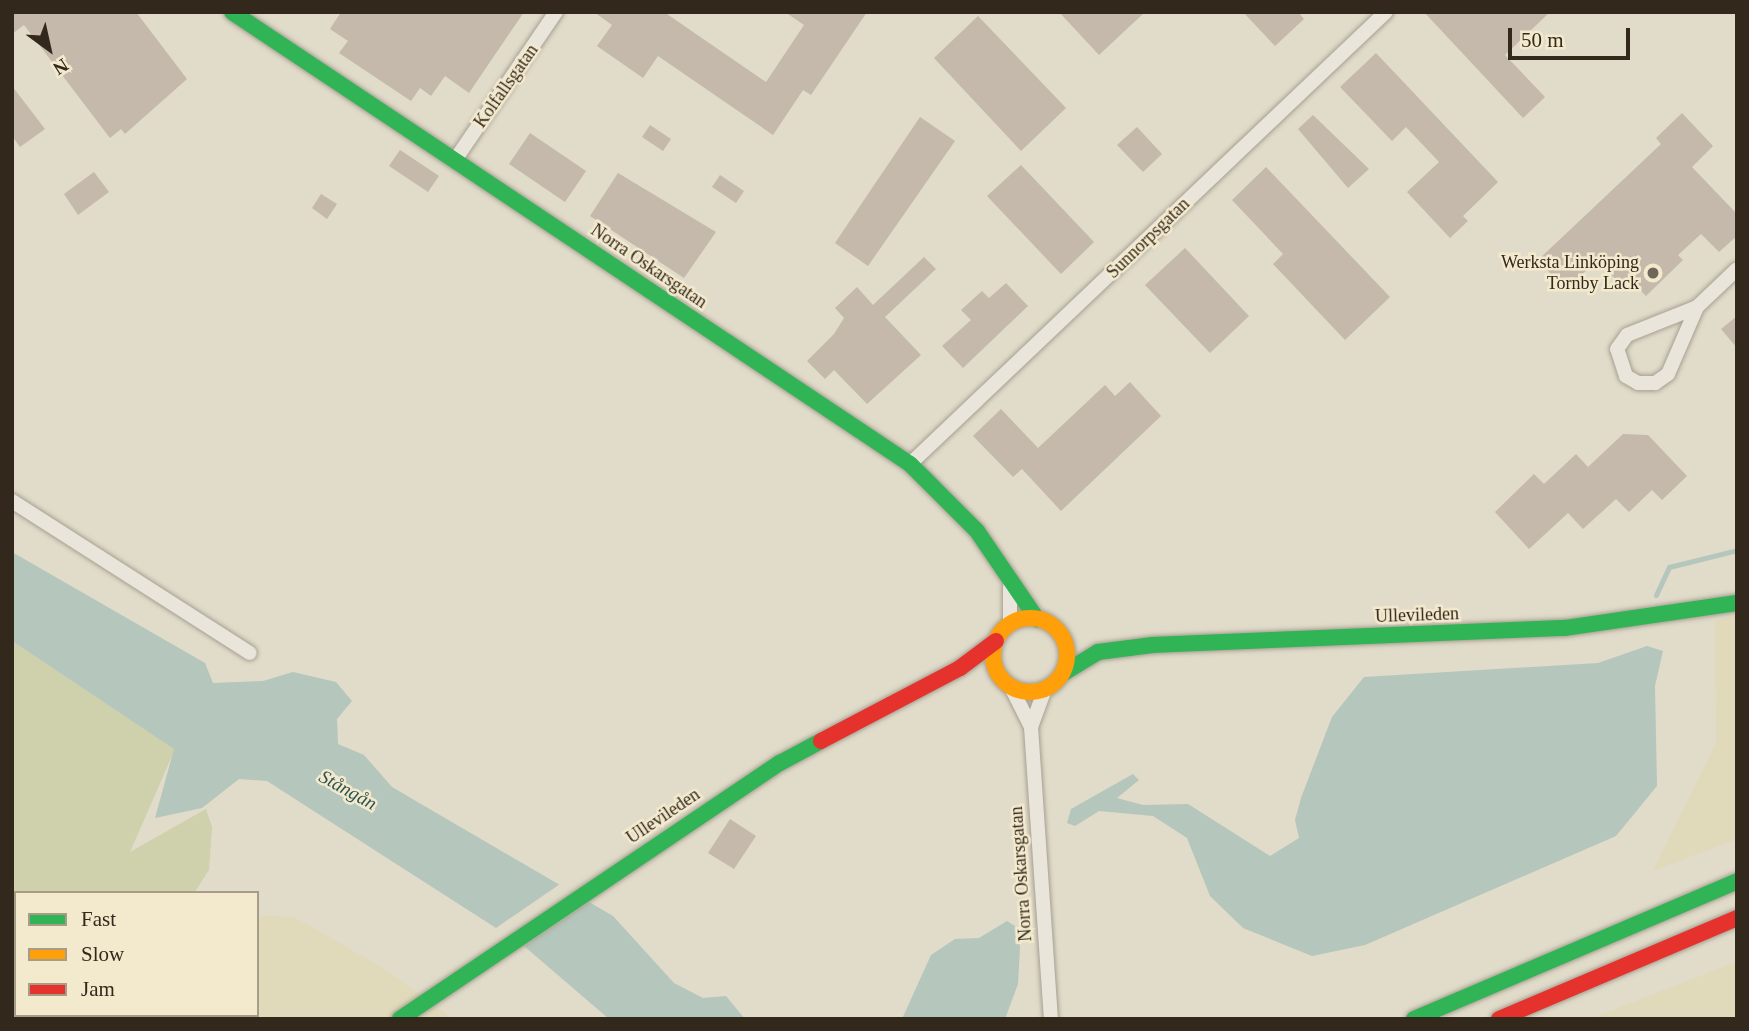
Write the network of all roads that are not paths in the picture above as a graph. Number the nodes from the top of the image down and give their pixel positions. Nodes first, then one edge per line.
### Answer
1 (232, 12) edge
2 (556, 12) edge
3 (1385, 12) edge
4 (454, 160) junction
5 (1737, 269) edge
6 (1697, 307) junction
7 (910, 464) junction
8 (12, 501) edge
9 (1010, 587) junction
10 (1737, 603) edge
11 (1037, 619) junction
12 (1010, 624) junction
13 (1063, 638) junction
14 (996, 641) junction
15 (1098, 652) junction
16 (250, 653) dead end
17 (960, 668) junction
18 (998, 674) junction
19 (1062, 674) junction
20 (1011, 687) junction
21 (1045, 689) junction
22 (1031, 727) junction
23 (1737, 881) edge
24 (1737, 918) edge
25 (400, 1019) edge
26 (1051, 1019) edge
27 (1414, 1019) edge
28 (1499, 1019) edge

1 - 4 main road, Norra Oskarsgatan
2 - 4 street, Kolfallsgatan
3 - 7 street, Sunnorpsgatan
4 - 7 main road, Norra Oskarsgatan
5 - 6 street
6 - 6 street
7 - 9 main road, Norra Oskarsgatan
8 - 16 street
9 - 11 main road, Norra Oskarsgatan
9 - 12 street
10 - 15 main road, Ullevileden
11 - 12 main road
11 - 13 main road
12 - 14 main road
13 - 15 main road, Ullevileden
13 - 19 main road
14 - 17 main road, Ullevileden
14 - 18 main road
15 - 19 main road, Ullevileden
17 - 18 main road
17 - 25 main road, Ullevileden
18 - 20 main road
19 - 21 main road
20 - 21 main road
20 - 22 street, Norra Oskarsgatan
21 - 22 street, Norra Oskarsgatan
22 - 26 street, Norra Oskarsgatan
23 - 27 main road
24 - 28 main road

